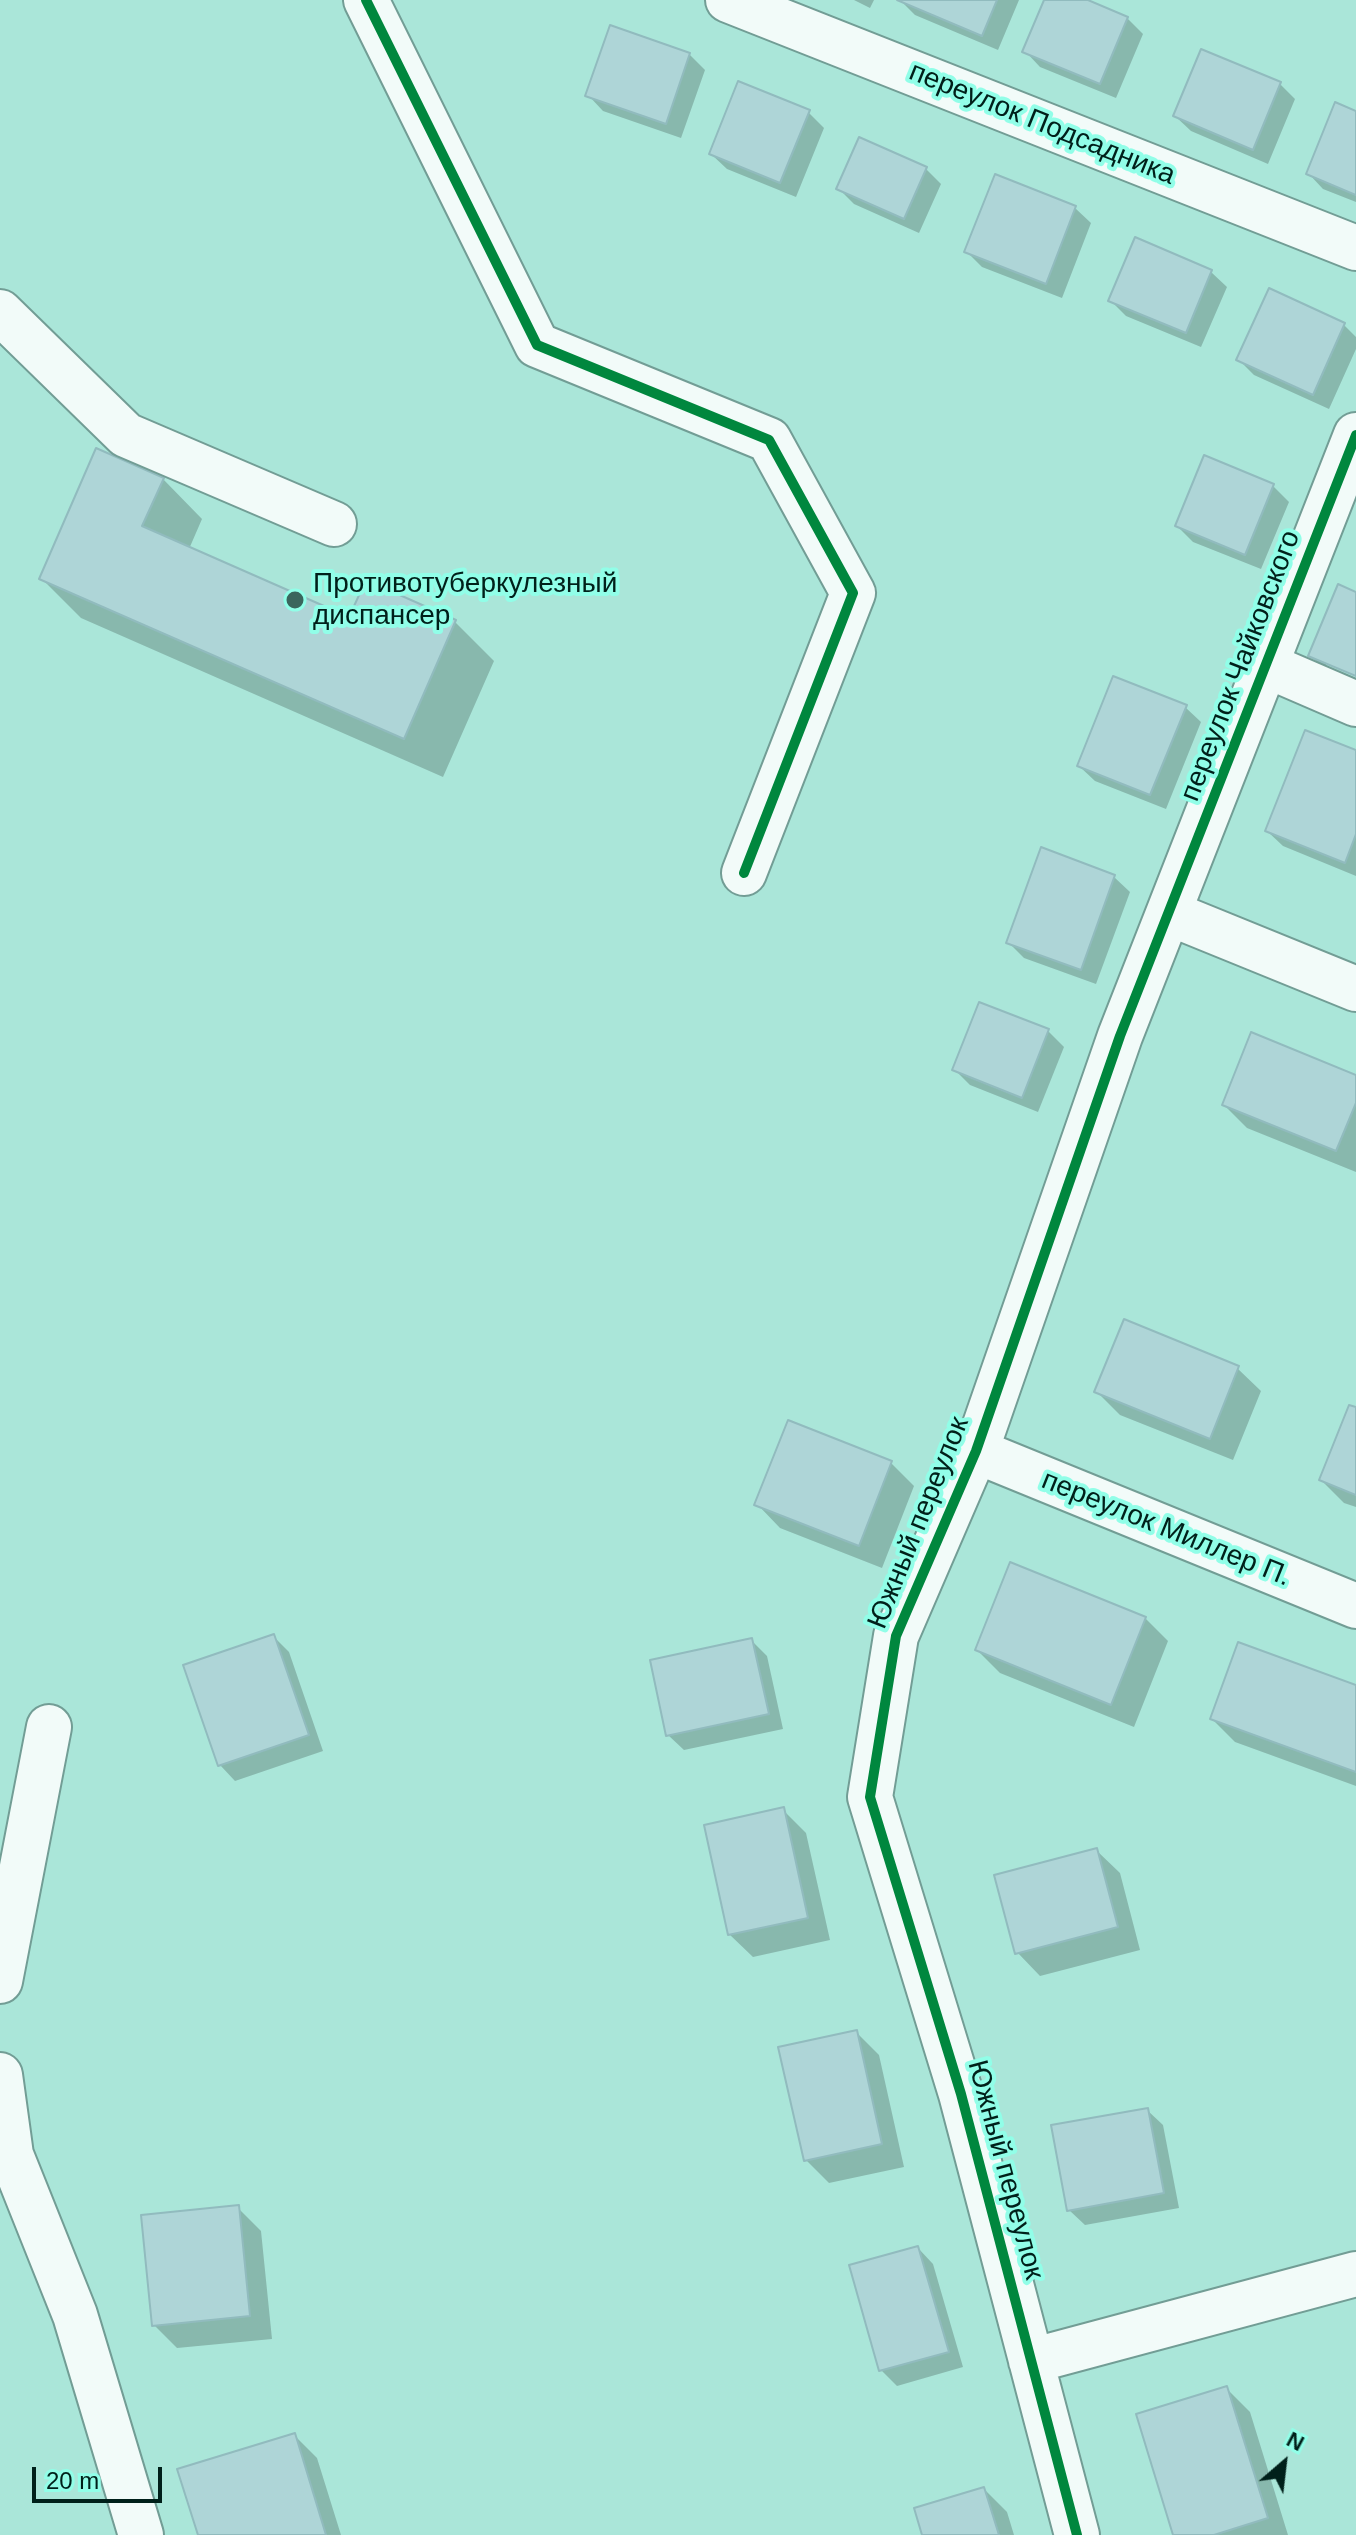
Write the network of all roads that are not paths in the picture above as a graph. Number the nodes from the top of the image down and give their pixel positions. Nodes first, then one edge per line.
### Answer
1 (366, 0) edge
2 (728, 0) edge
3 (1356, 248) edge
4 (0, 312) edge
5 (1356, 435) edge
6 (334, 524) dead end
7 (1268, 666) junction
8 (1356, 704) edge
9 (744, 873) dead end
10 (1169, 913) junction
11 (1356, 989) edge
12 (976, 1451) junction
13 (1356, 1606) edge
14 (49, 1727) dead end
15 (0, 1981) edge
16 (0, 2075) edge
17 (1356, 2274) edge
18 (1031, 2361) junction
19 (141, 2535) edge
20 (1077, 2535) edge

1 - 9 street
2 - 3 street, переулок Подсадника
4 - 6 street
5 - 7 street, переулок Чайковского
7 - 8 street
7 - 10 street, переулок Чайковского
10 - 11 street
10 - 12 street, Южный переулок
12 - 13 street, переулок Миллер П.
12 - 18 street, Южный переулок
14 - 15 street
16 - 19 street
17 - 18 street
18 - 20 street, Южный переулок

